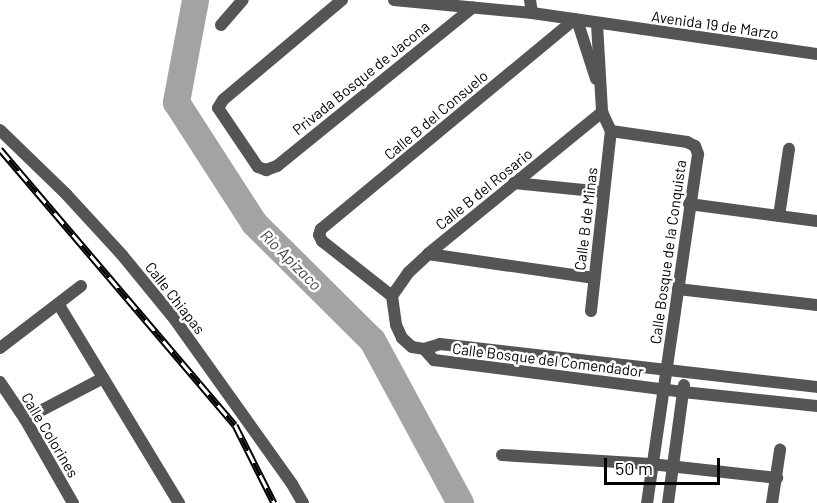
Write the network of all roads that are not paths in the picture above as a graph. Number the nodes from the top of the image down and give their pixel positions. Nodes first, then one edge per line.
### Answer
1 (243, 0) edge
2 (342, 0) edge
3 (394, 0) edge
4 (530, 0) edge
5 (473, 7) junction
6 (532, 13) junction
7 (576, 20) junction
8 (597, 24) junction
9 (221, 25) dead end
10 (817, 54) edge
11 (603, 106) junction
12 (0, 130) edge
13 (611, 131) junction
14 (789, 149) dead end
15 (514, 183) junction
16 (604, 192) junction
17 (689, 204) junction
18 (778, 216) junction
19 (817, 221) edge
20 (428, 254) junction
21 (594, 278) junction
22 (81, 286) dead end
23 (678, 289) junction
24 (392, 296) junction
25 (59, 305) junction
26 (817, 305) edge
27 (591, 311) dead end
28 (0, 348) edge
29 (424, 349) junction
30 (666, 370) junction
31 (686, 373) junction
32 (103, 378) junction
33 (0, 382) edge
34 (817, 387) edge
35 (662, 390) junction
36 (683, 392) junction
37 (817, 406) edge
38 (26, 419) junction
39 (780, 450) dead end
40 (502, 455) dead end
41 (651, 464) junction
42 (671, 466) junction
43 (777, 478) junction
44 (73, 503) edge
45 (178, 503) edge
46 (303, 503) edge
47 (647, 503) edge
48 (668, 503) edge
49 (772, 503) edge

1 - 9 street
2 - 5 street, Privada Bosque de Jacona
3 - 5 street, Avenida 19 de Marzo
4 - 6 street
5 - 6 street, Avenida 19 de Marzo
6 - 7 street, Avenida 19 de Marzo
7 - 8 street, Avenida 19 de Marzo
7 - 11 street
7 - 24 street, Calle B del Consuelo
8 - 10 street, Avenida 19 de Marzo
8 - 11 street
11 - 13 street
11 - 15 street, Calle B del Rosario
12 - 46 street, Calle Chiapas
13 - 16 street, Calle B de Minas
13 - 17 street, Calle Bosque de la Conquista
14 - 18 street
15 - 16 street
15 - 20 street, Calle B del Rosario
16 - 21 street, Calle B de Minas
17 - 18 street
17 - 23 street, Calle Bosque de la Conquista
18 - 19 street
20 - 21 street
20 - 24 street, Calle B del Rosario
21 - 27 street, Calle B de Minas
22 - 25 street
23 - 26 street
23 - 30 street, Calle Bosque de la Conquista
24 - 29 street
25 - 28 street
25 - 32 street
29 - 30 street, Calle Bosque del Comendador
29 - 35 street, Calle Bosque del Comendador
30 - 31 street, Calle Bosque del Comendador
30 - 35 street, Calle Bosque de la Conquista
31 - 34 street, Calle Bosque del Comendador
31 - 36 street
32 - 38 street
32 - 45 street
33 - 38 street, Calle Colorines
35 - 36 street, Calle Bosque del Comendador
35 - 41 street, Calle Bosque de la Conquista
36 - 37 street, Calle Bosque del Comendador
36 - 42 street
38 - 44 street, Calle Colorines
39 - 43 street
40 - 41 street
41 - 42 street
41 - 47 street, Calle Bosque de la Conquista
42 - 43 street
42 - 48 street
43 - 49 street

